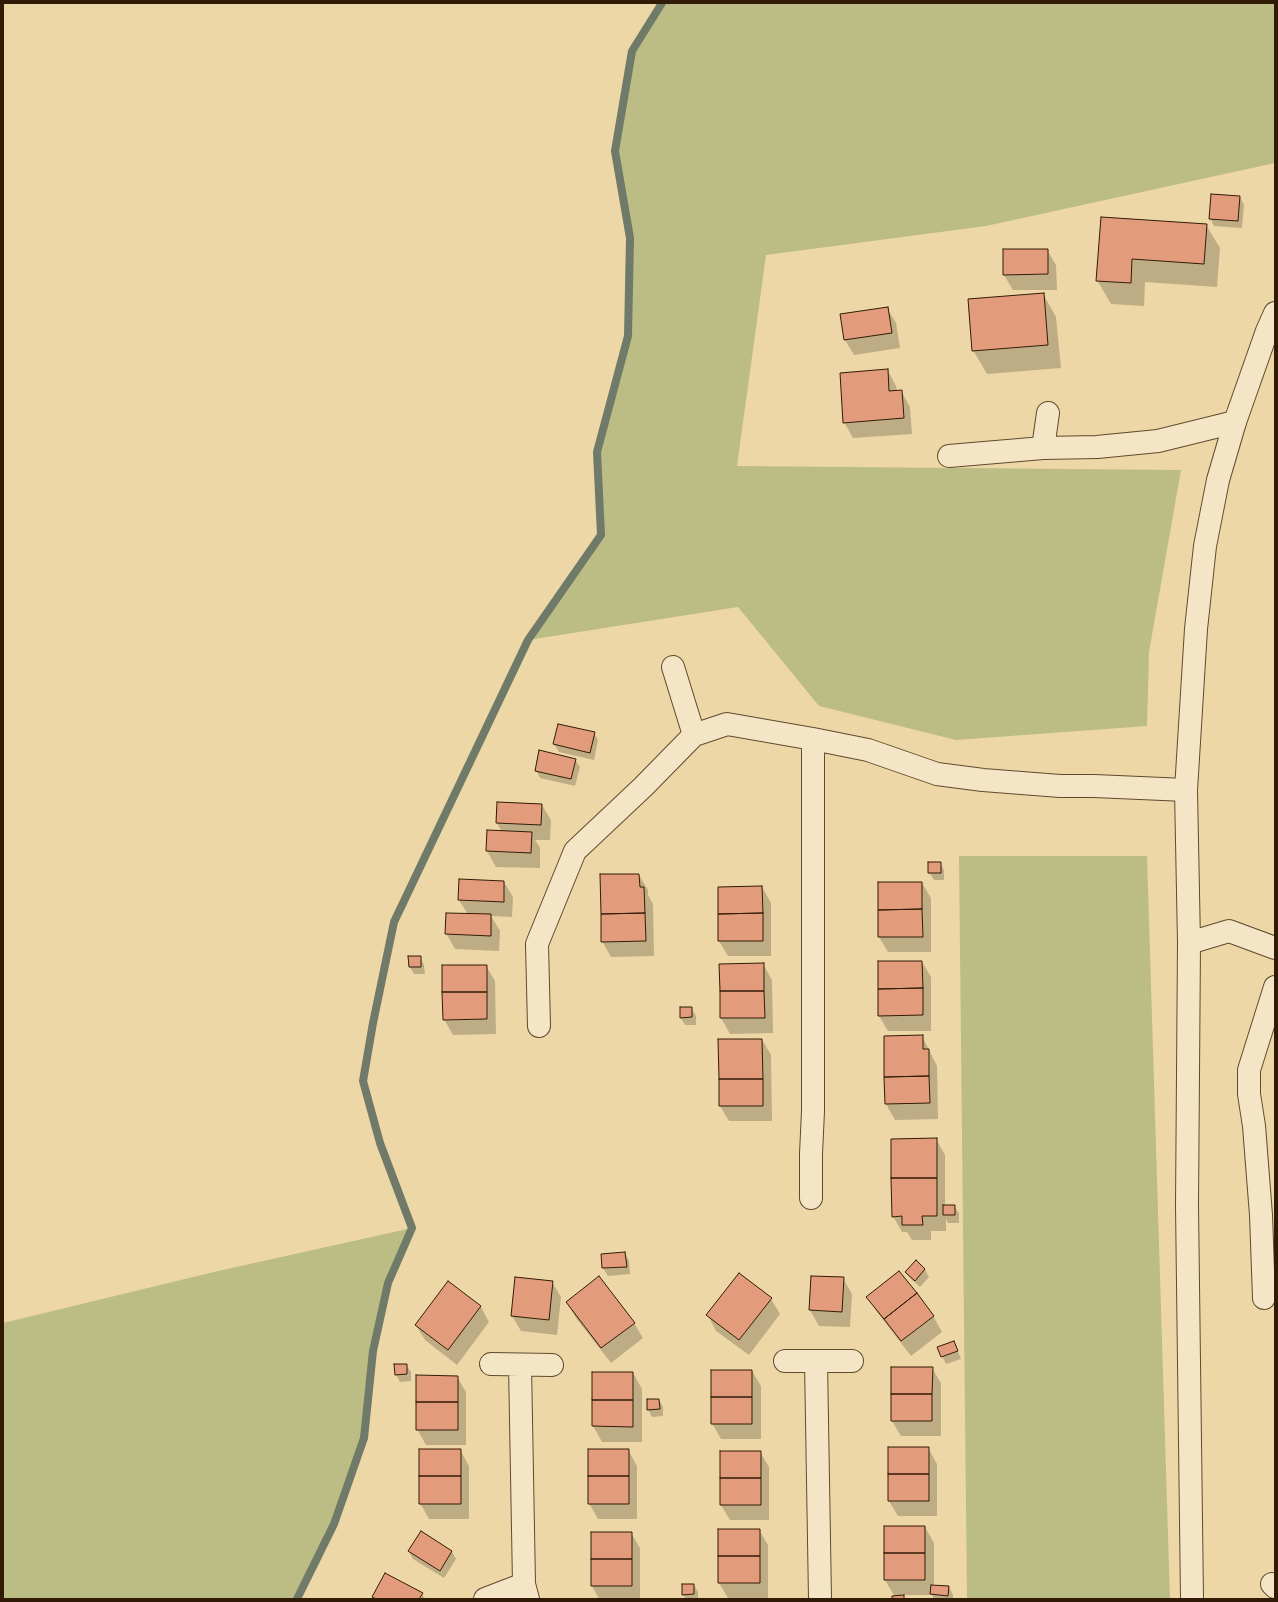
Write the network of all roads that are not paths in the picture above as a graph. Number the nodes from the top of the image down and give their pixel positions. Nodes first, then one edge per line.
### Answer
1 (1275, 313) edge
2 (1048, 413) dead end
3 (1235, 422) junction
4 (1043, 448) junction
5 (949, 456) dead end
6 (673, 667) dead end
7 (694, 735) junction
8 (813, 739) junction
9 (1186, 790) junction
10 (1189, 943) junction
11 (1275, 948) edge
12 (1275, 987) edge
13 (539, 1026) dead end
14 (810, 1198) dead end
15 (1264, 1298) dead end
16 (785, 1361) dead end
17 (816, 1361) junction
18 (852, 1361) dead end
19 (491, 1364) dead end
20 (520, 1365) junction
21 (552, 1365) dead end
22 (526, 1591) edge
23 (486, 1599) edge
24 (820, 1599) edge
25 (1192, 1599) edge

1 - 3 street
2 - 4 street
3 - 4 street
3 - 9 street
4 - 5 street
6 - 7 street
7 - 8 street
7 - 13 street
8 - 9 street
8 - 14 street
9 - 10 street
10 - 11 street
10 - 25 street
12 - 15 street
16 - 17 street
17 - 18 street
17 - 24 street
19 - 20 street
20 - 21 street
20 - 22 street
22 - 23 street

